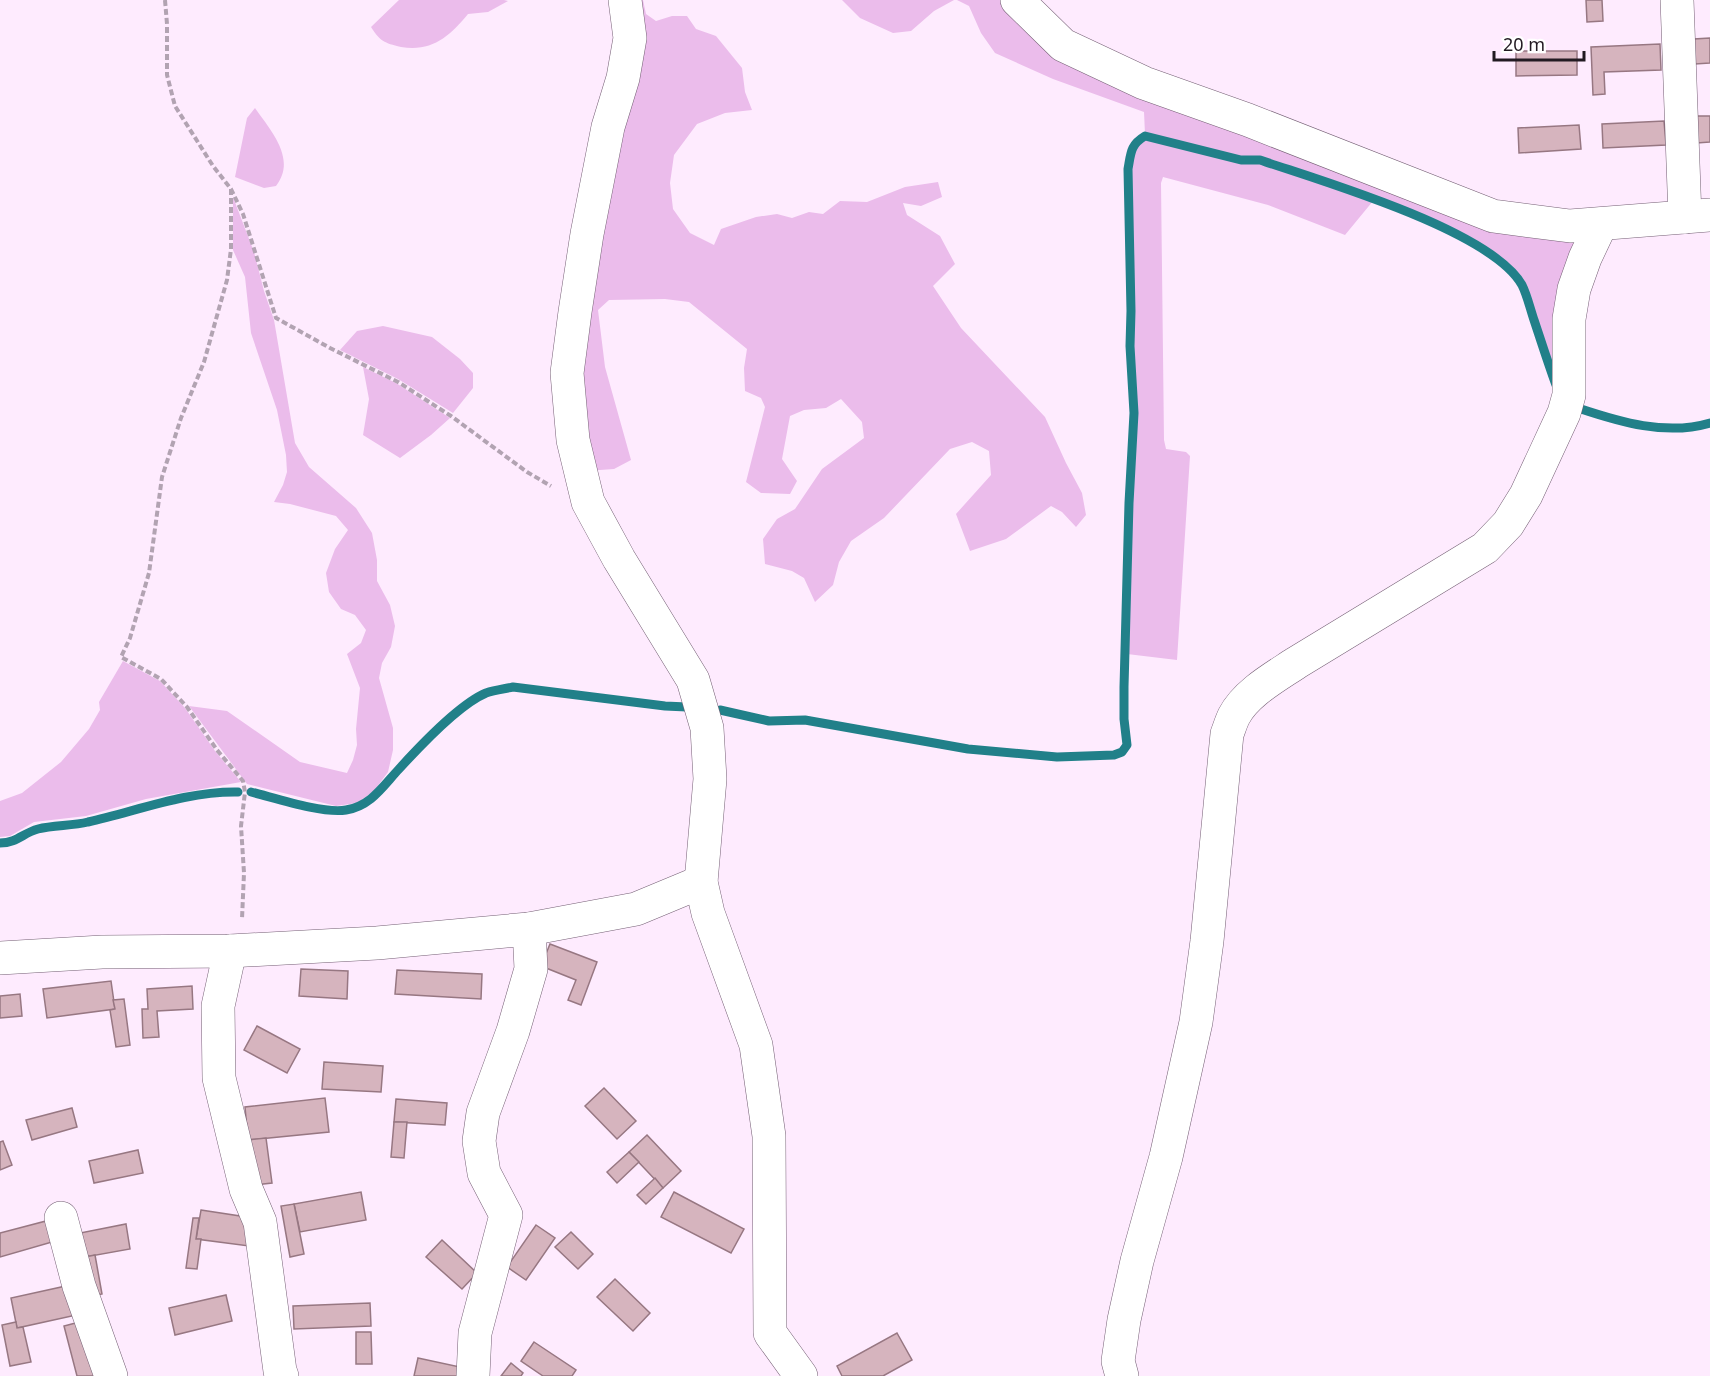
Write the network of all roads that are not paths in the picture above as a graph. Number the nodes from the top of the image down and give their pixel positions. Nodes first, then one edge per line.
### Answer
1 (625, 0) edge
2 (1017, 0) edge
3 (1677, 0) edge
4 (1698, 216) edge
5 (1601, 224) junction
6 (700, 882) junction
7 (529, 929) junction
8 (236, 951) junction
9 (0, 958) edge
10 (61, 1218) dead end
11 (111, 1376) edge
12 (282, 1376) edge
13 (473, 1376) edge
14 (801, 1376) edge
15 (1122, 1376) edge

1 - 6 street
2 - 5 street
3 - 4 street
4 - 5 street
5 - 15 street
6 - 7 street
6 - 14 street
7 - 8 street
7 - 13 street
8 - 9 street
8 - 12 street
10 - 11 street

